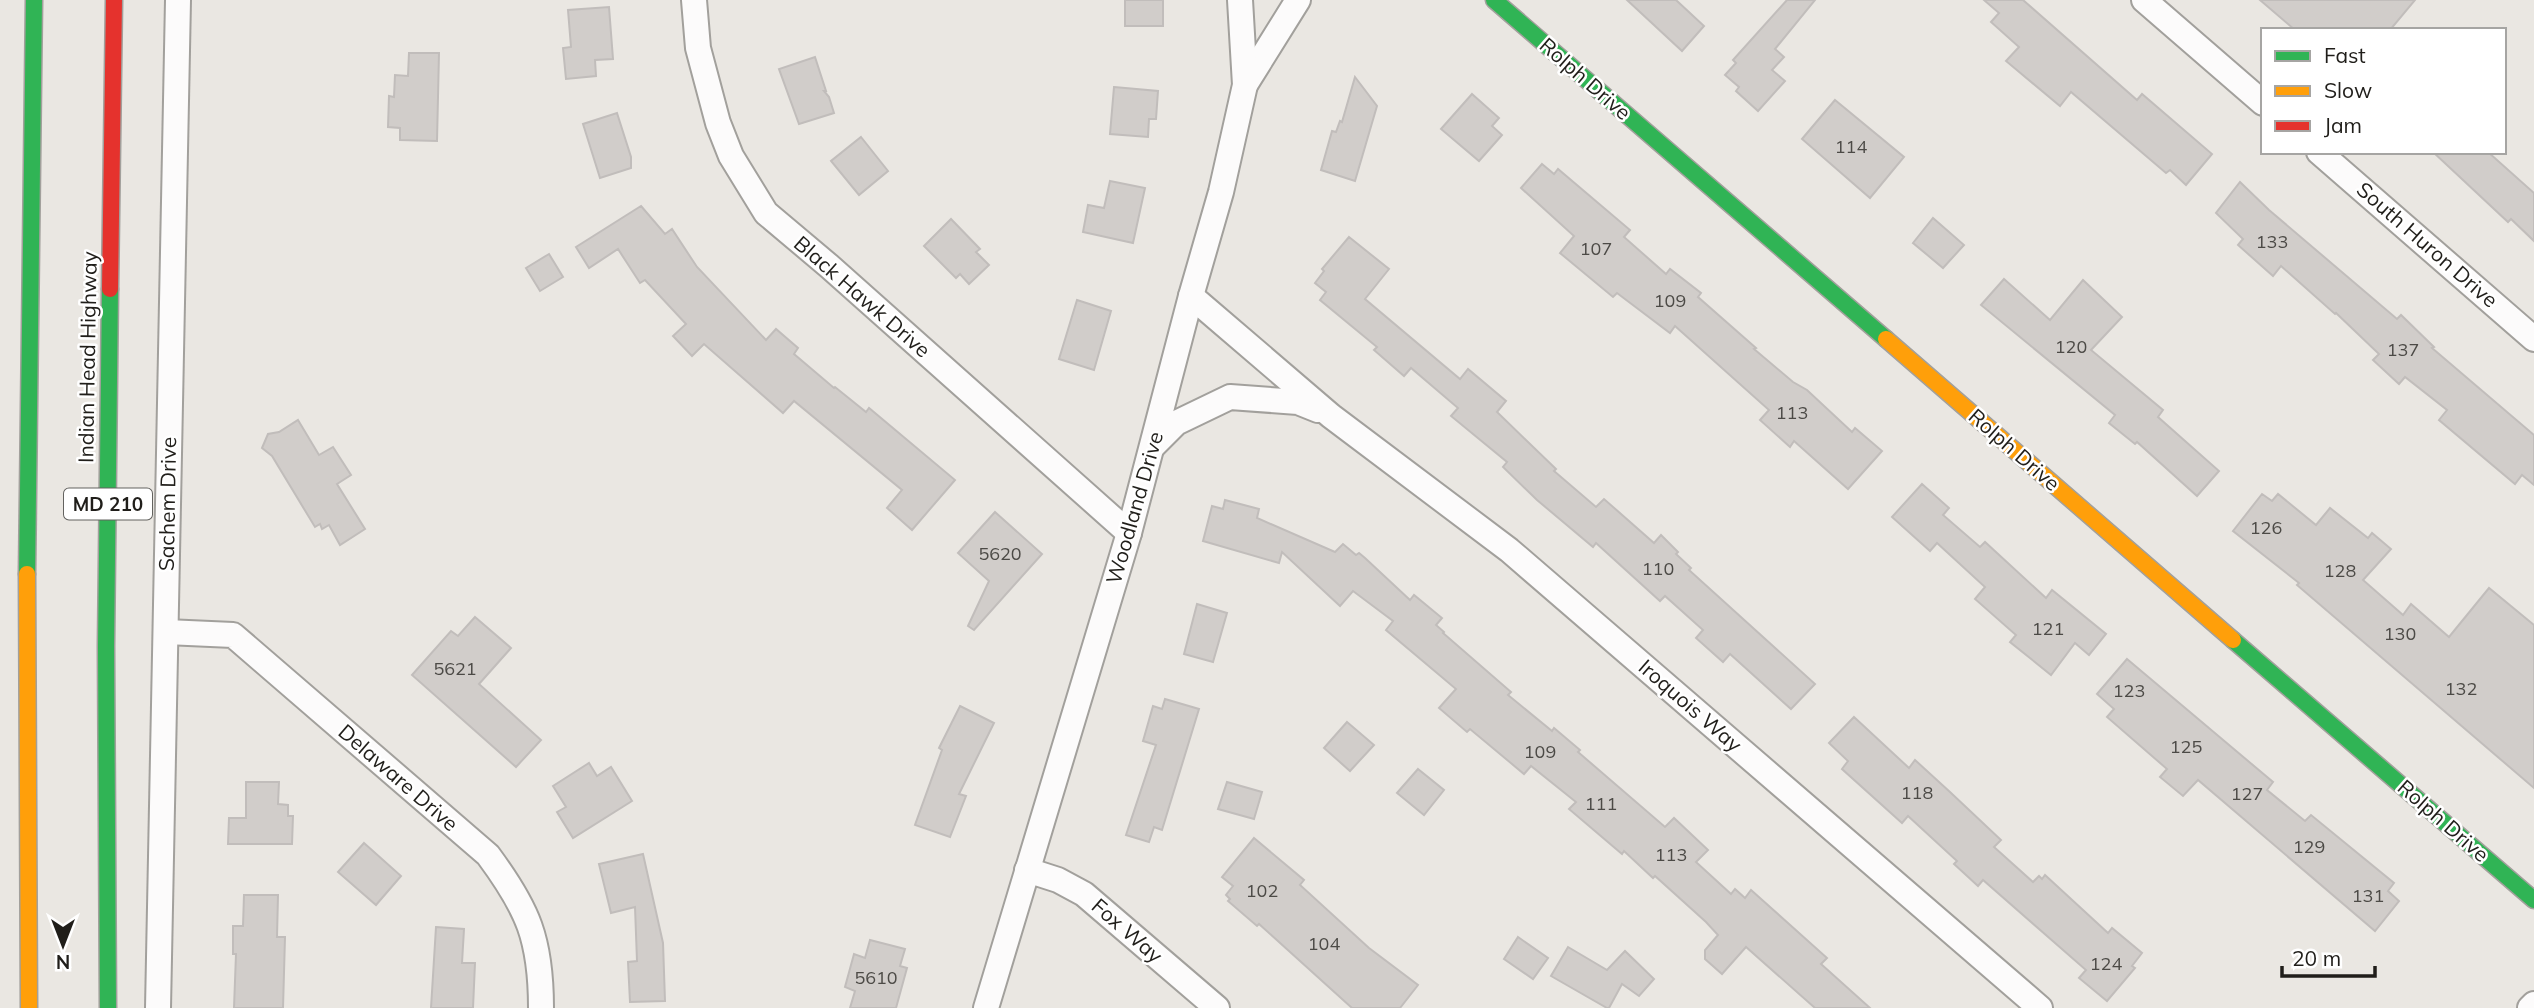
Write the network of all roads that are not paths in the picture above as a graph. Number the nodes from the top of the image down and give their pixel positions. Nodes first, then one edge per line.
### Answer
1 (28, 0) edge
2 (34, 0) edge
3 (114, 0) edge
4 (178, 0) edge
5 (694, 0) edge
6 (1240, 0) edge
7 (1298, 0) edge
8 (1494, 0) edge
9 (2144, 0) edge
10 (34, 58) junction
11 (1245, 85) junction
12 (2261, 101) edge
13 (2321, 154) edge
14 (1191, 296) junction
15 (2534, 339) edge
16 (1331, 416) junction
17 (1153, 446) junction
18 (1129, 533) junction
19 (166, 632) junction
20 (1027, 870) junction
21 (2534, 900) edge
22 (2534, 1004) edge
23 (29, 1008) edge
24 (108, 1008) edge
25 (158, 1008) edge
26 (541, 1008) edge
27 (986, 1008) edge
28 (1217, 1008) edge
29 (2040, 1008) edge
30 (2530, 1008) edge

1 - 10 main road
2 - 10 main road
3 - 24 main road, Indian Head Highway / MD 210
4 - 19 street, Sachem Drive
5 - 18 street, Black Hawk Drive
6 - 11 street, Woodland Drive
7 - 11 street
8 - 21 main road, Rolph Drive
9 - 12 street
10 - 23 main road
11 - 14 street, Woodland Drive
13 - 15 street, South Huron Drive
14 - 16 street, Iroquois Way
14 - 17 street, Woodland Drive
16 - 17 street, Iroquois Way
16 - 29 street, Iroquois Way
17 - 18 street, Woodland Drive
18 - 20 street, Woodland Drive
19 - 25 street, Sachem Drive
19 - 26 street, Delaware Drive
20 - 27 street, Woodland Drive
20 - 28 street, Fox Way
22 - 30 street

